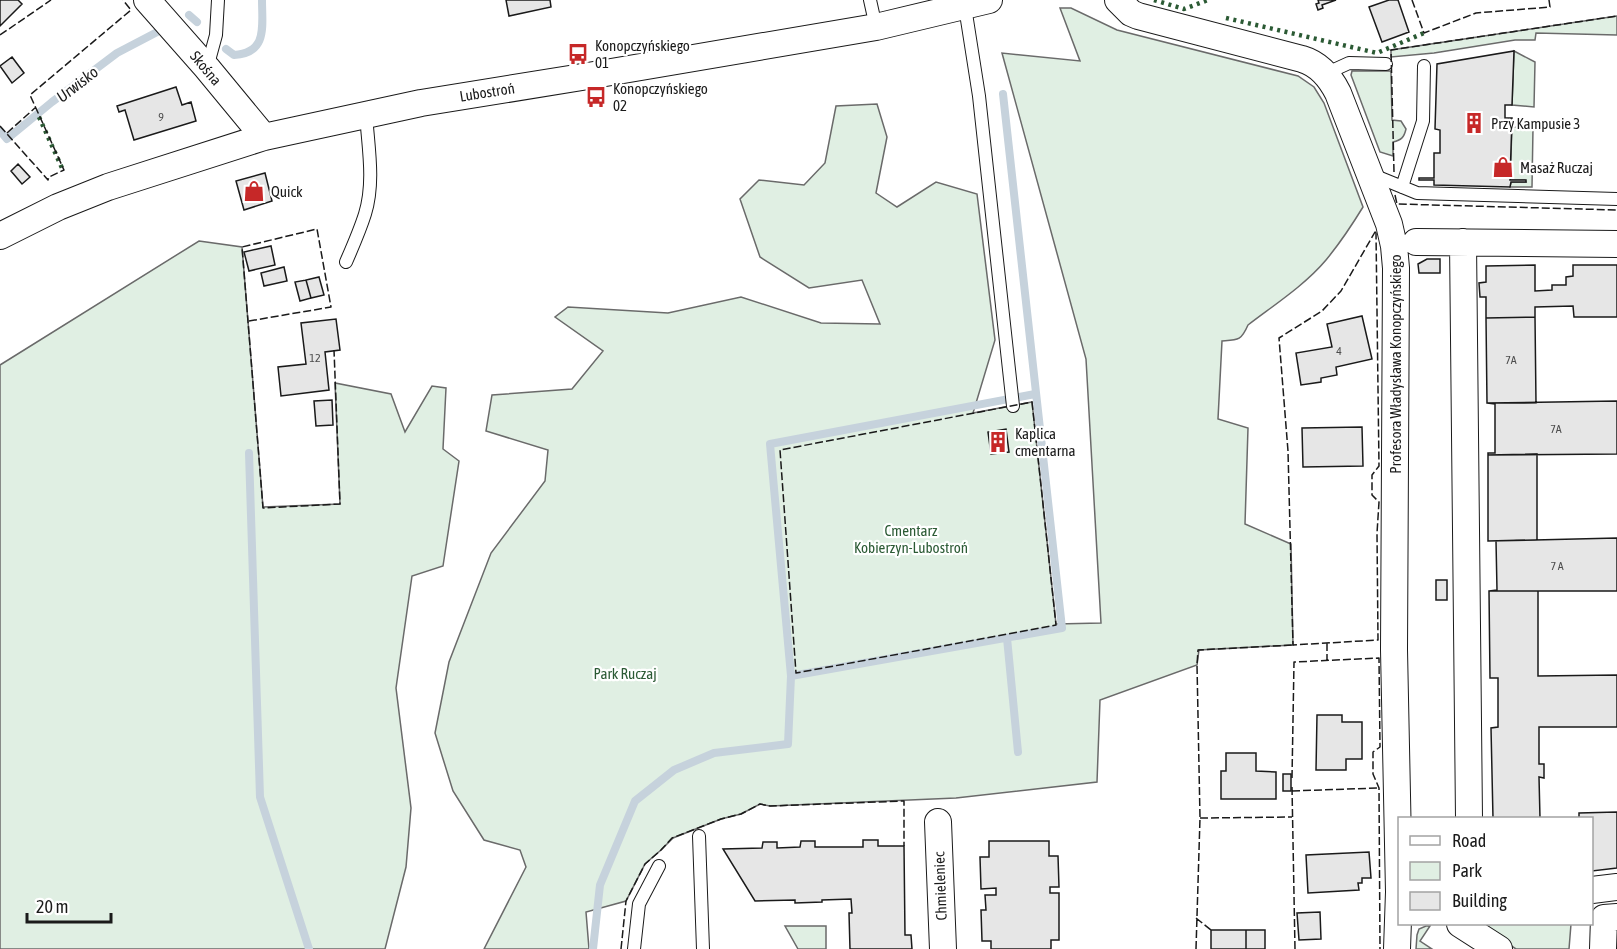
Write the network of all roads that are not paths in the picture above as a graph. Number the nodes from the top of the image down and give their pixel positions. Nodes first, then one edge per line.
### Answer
1 (147, 0) edge
2 (218, 0) edge
3 (870, 0) edge
4 (1118, 0) edge
5 (977, 3) edge
6 (876, 27) junction
7 (1386, 63) dead end
8 (1424, 66) dead end
9 (207, 68) junction
10 (1325, 74) junction
11 (366, 114) junction
12 (264, 137) junction
13 (1370, 175) junction
14 (1402, 187) junction
15 (1617, 199) edge
16 (0, 237) edge
17 (1463, 242) junction
18 (1405, 244) junction
19 (1617, 244) edge
20 (346, 262) dead end
21 (1013, 406) dead end
22 (1469, 817) edge
23 (938, 822) dead end
24 (699, 836) dead end
25 (1398, 844) edge
26 (659, 866) dead end
27 (1617, 887) edge
28 (1593, 890) edge
29 (1398, 911) edge
30 (1617, 916) edge
31 (1462, 925) edge
32 (634, 949) edge
33 (703, 949) edge
34 (943, 949) edge
35 (1396, 949) edge
36 (1499, 949) edge
37 (1603, 949) edge

1 - 9 street, Skośna
2 - 9 lane
3 - 6 lane
4 - 10 street, Profesora Władysława Konopczyńskiego
5 - 6 street, Lubostroń
5 - 21 lane
6 - 11 street, Lubostroń
7 - 10 lane
8 - 14 lane
9 - 12 street, Skośna
10 - 13 street, Profesora Władysława Konopczyńskiego
11 - 12 street, Lubostroń
11 - 20 lane
12 - 16 street, Lubostroń
13 - 14 lane
13 - 18 street, Profesora Władysława Konopczyńskiego
14 - 15 lane
17 - 18 street
17 - 19 street
17 - 22 street
18 - 25 street, Profesora Władysława Konopczyńskiego
23 - 34 street, Chmieleniec
24 - 33 lane
26 - 32 lane
27 - 28 street
29 - 35 street, Profesora Władysława Konopczyńskiego
30 - 37 street
31 - 36 street

